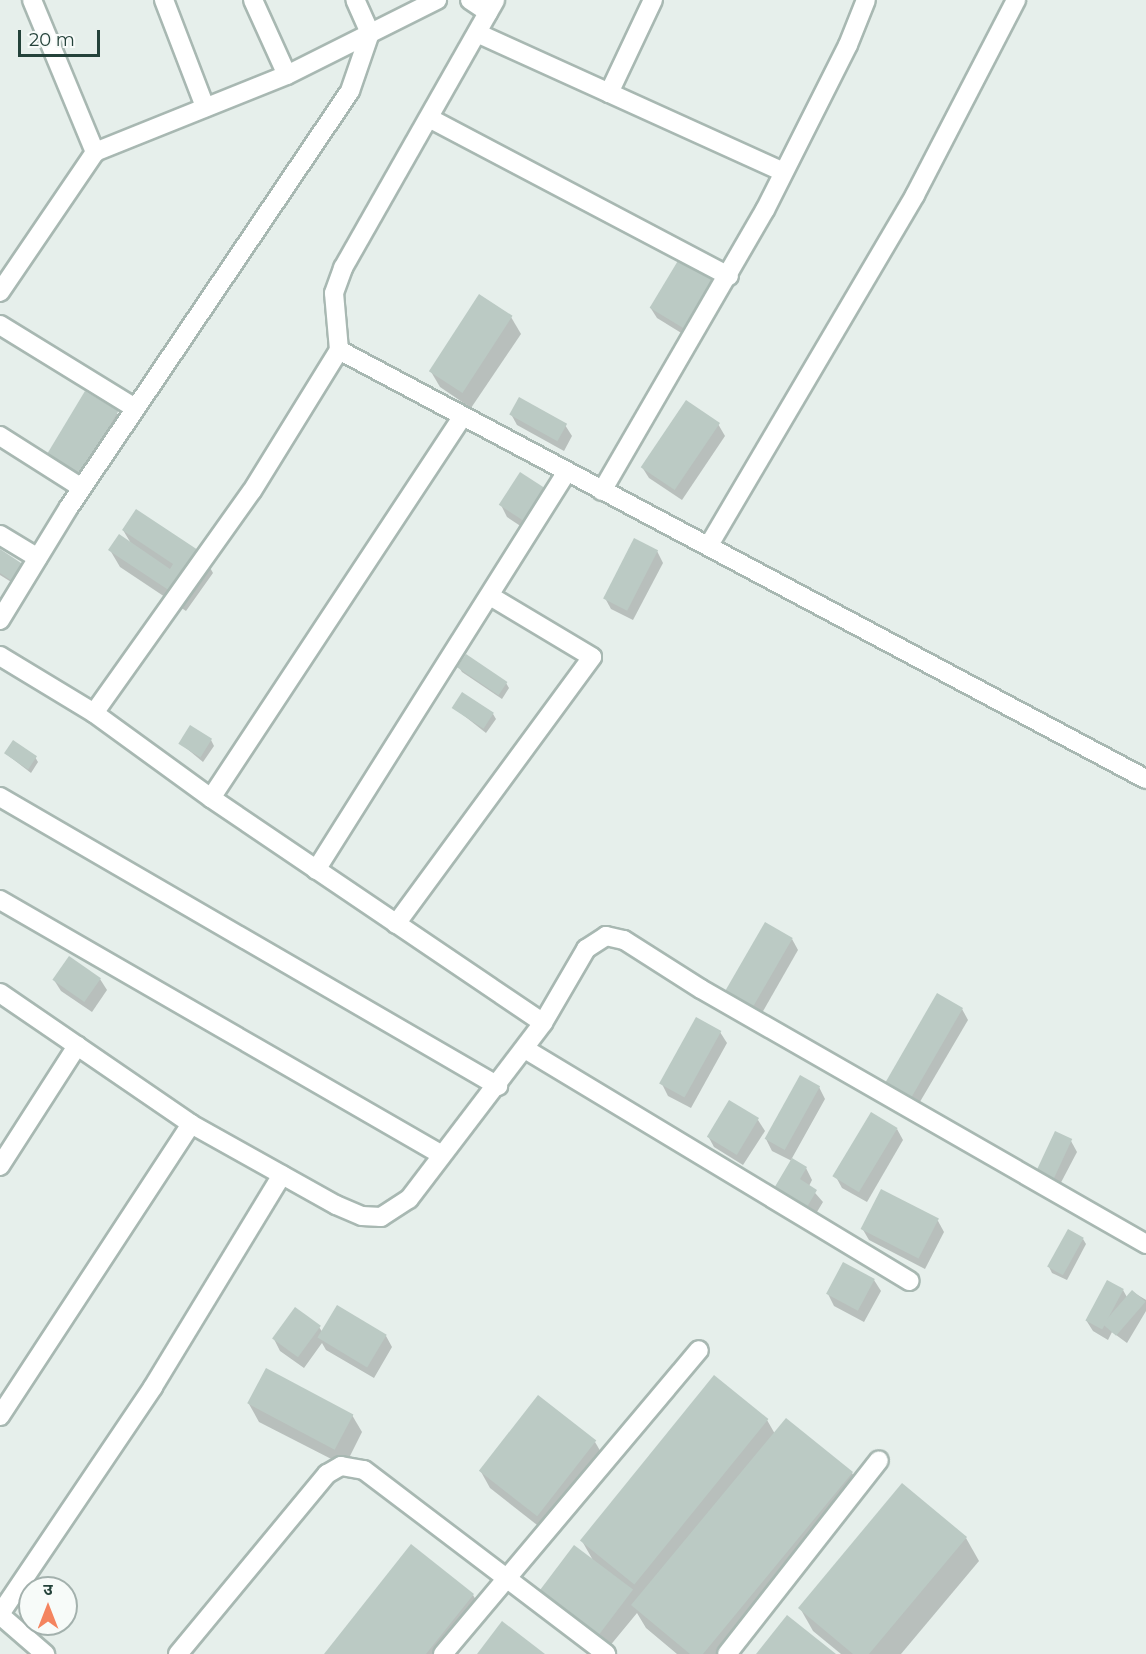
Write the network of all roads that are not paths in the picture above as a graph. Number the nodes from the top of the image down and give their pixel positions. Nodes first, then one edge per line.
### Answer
1 (32, 0) edge
2 (164, 0) edge
3 (254, 0) edge
4 (355, 0) edge
5 (437, 0) edge
6 (470, 0) edge
7 (653, 0) edge
8 (866, 0) edge
9 (1016, 0) edge
10 (491, 6) edge
11 (370, 33) junction
12 (477, 33) junction
13 (287, 75) junction
14 (609, 93) junction
15 (205, 107) junction
16 (429, 118) junction
17 (95, 152) junction
18 (783, 172) junction
19 (729, 276) junction
20 (0, 292) edge
21 (0, 325) edge
22 (339, 351) junction
23 (135, 408) junction
24 (462, 418) junction
25 (0, 436) edge
26 (567, 472) junction
27 (82, 488) junction
28 (602, 491) junction
29 (0, 535) edge
30 (709, 545) junction
31 (38, 558) junction
32 (490, 596) junction
33 (0, 620) edge
34 (0, 656) edge
35 (94, 713) junction
36 (1146, 779) edge
37 (0, 797) edge
38 (211, 798) junction
39 (316, 870) junction
40 (0, 900) edge
41 (396, 924) junction
42 (0, 993) edge
43 (543, 1023) junction
44 (77, 1046) junction
45 (525, 1049) junction
46 (498, 1086) junction
47 (191, 1124) junction
48 (442, 1155) junction
49 (0, 1166) edge
50 (282, 1175) junction
51 (1146, 1244) edge
52 (910, 1281) dead end
53 (699, 1350) dead end
54 (0, 1416) edge
55 (879, 1460) dead end
56 (505, 1577) junction
57 (0, 1615) edge
58 (45, 1654) edge
59 (178, 1654) edge
60 (443, 1654) edge
61 (606, 1654) edge
62 (727, 1654) edge

1 - 17 street
2 - 15 street
3 - 13 street
4 - 11 street
5 - 11 street
6 - 10 street
7 - 14 street
8 - 18 street
9 - 30 street
10 - 12 street
11 - 13 street
11 - 23 street
12 - 14 street
12 - 16 street
13 - 15 street
14 - 18 street
15 - 17 street
16 - 19 street
16 - 22 street
17 - 20 street
18 - 19 street
19 - 28 street
21 - 23 street
22 - 24 street
22 - 35 street
23 - 27 street
24 - 26 street
24 - 38 street
25 - 27 street
26 - 28 street
26 - 32 street
27 - 31 street
28 - 30 street
29 - 31 street
30 - 36 street
31 - 33 street
32 - 39 street
32 - 41 street
34 - 35 street
35 - 38 street
37 - 46 street
38 - 39 street
39 - 41 street
40 - 48 street
41 - 43 street
42 - 44 street
43 - 45 street
43 - 51 street
44 - 47 street
44 - 49 street
45 - 46 street
45 - 52 street
46 - 48 street
47 - 50 street
47 - 54 street
48 - 50 street
50 - 57 street
53 - 56 street
55 - 62 street
56 - 59 street
56 - 60 street
56 - 61 street
57 - 58 street

